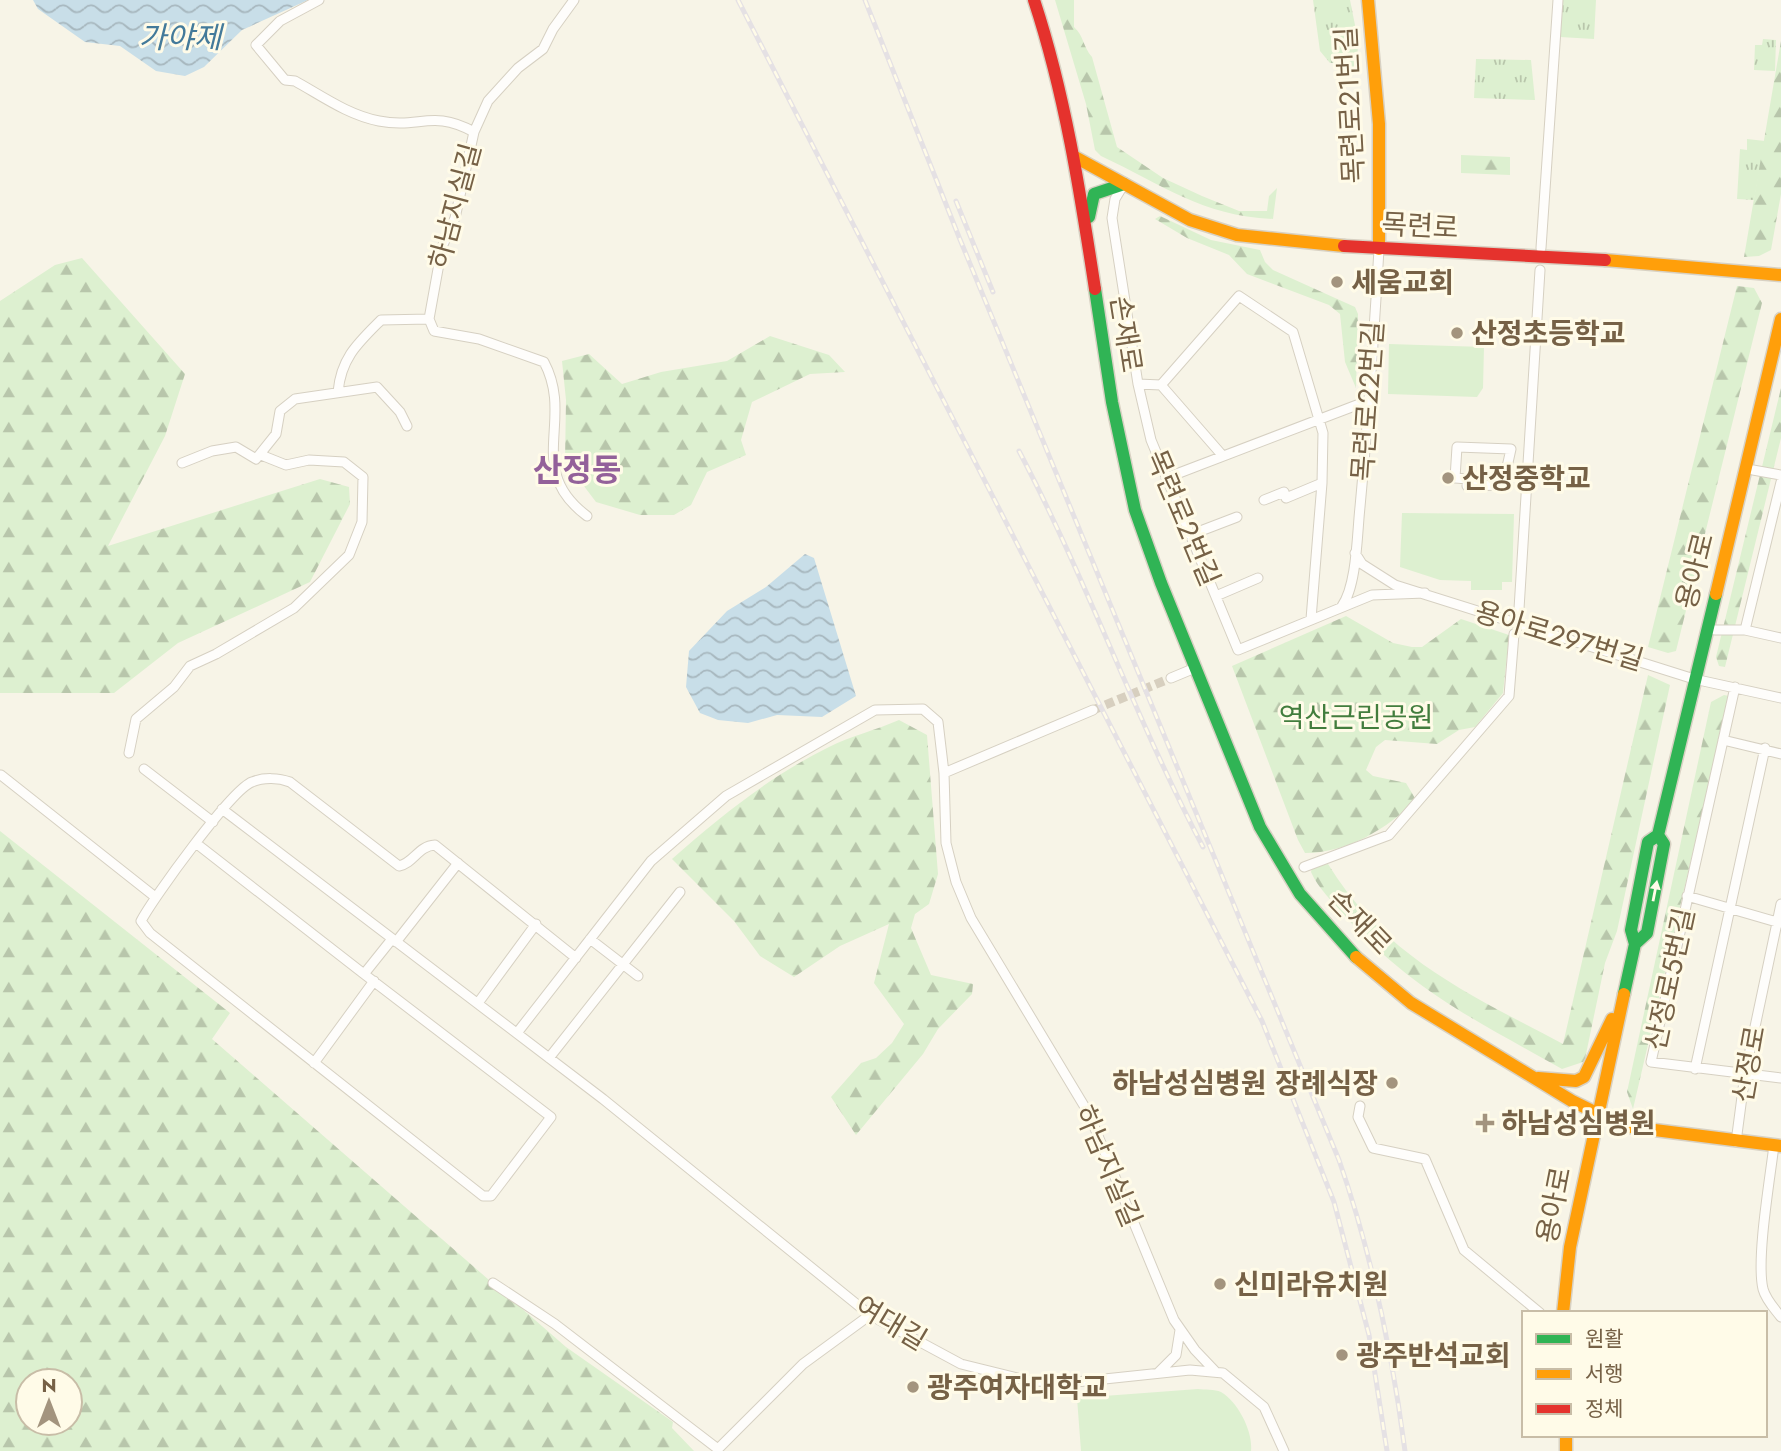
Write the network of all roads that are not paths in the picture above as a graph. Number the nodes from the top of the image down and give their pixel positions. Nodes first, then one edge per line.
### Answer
1 (319, 0) edge
2 (574, 0) edge
3 (1034, 0) edge
4 (1368, 0) edge
5 (1558, 0) edge
6 (474, 132) junction
7 (1075, 157) junction
8 (1124, 184) junction
9 (1087, 239) junction
10 (1541, 248) dead end
11 (1380, 249) junction
12 (1540, 270) dead end
13 (1781, 275) edge
14 (429, 319) junction
15 (1781, 320) edge
16 (1138, 384) junction
17 (1161, 385) junction
18 (338, 392) junction
19 (1370, 400) junction
20 (1319, 418) junction
21 (407, 426) dead end
22 (1457, 447) joint
23 (261, 455) junction
24 (1222, 455) junction
25 (182, 463) dead end
26 (1753, 470) dead end
27 (1781, 475) edge
28 (1166, 478) junction
29 (1781, 482) edge
30 (1322, 483) junction
31 (1264, 500) dead end
32 (587, 516) dead end
33 (1237, 517) dead end
34 (1190, 535) junction
35 (1355, 553) junction
36 (1373, 572) junction
37 (1258, 578) dead end
38 (1350, 582) junction
39 (1424, 593) junction
40 (1216, 596) junction
41 (1370, 596) junction
42 (1342, 606) junction
43 (1519, 609) dead end
44 (1311, 619) junction
45 (1715, 630) dead end
46 (1745, 630) junction
47 (1514, 634) dead end
48 (1781, 638) edge
49 (1195, 668) junction
50 (1171, 678) tunnel mouth
51 (1694, 679) junction
52 (1735, 687) junction
53 (1781, 698) edge
54 (1093, 710) tunnel mouth
55 (1723, 740) junction
56 (1765, 748) junction
57 (128, 753) dead end
58 (1781, 754) edge
59 (144, 769) dead end
60 (944, 773) junction
61 (1, 775) edge
62 (222, 809) junction
63 (213, 821) junction
64 (197, 844) junction
65 (458, 863) junction
66 (1304, 867) dead end
67 (680, 892) dead end
68 (155, 896) junction
69 (1688, 896) junction
70 (1781, 904) edge
71 (1729, 908) junction
72 (1779, 923) edge
73 (536, 924) junction
74 (590, 939) junction
75 (394, 940) junction
76 (576, 958) junction
77 (623, 965) junction
78 (364, 974) junction
79 (638, 976) dead end
80 (374, 981) junction
81 (1624, 990) junction
82 (478, 1003) junction
83 (517, 1033) junction
84 (549, 1058) junction
85 (314, 1063) junction
86 (1695, 1069) junction
87 (1745, 1074) junction
88 (1534, 1077) junction
89 (1781, 1078) edge
90 (1360, 1106) dead end
91 (1597, 1114) junction
92 (1736, 1142) junction
93 (1777, 1146) edge
94 (493, 1283) dead end
95 (1538, 1311) edge
96 (1563, 1311) edge
97 (870, 1315) junction
98 (1781, 1317) edge
99 (1180, 1330) junction
100 (1215, 1371) junction
101 (1157, 1373) junction
102 (1284, 1451) edge

1 - 6 street
2 - 6 street, 하남지실길
3 - 7 main road, 손재로
4 - 11 main road, 목련로21번길
5 - 10 street
6 - 14 street, 하남지실길
7 - 8 main road, 목련로
7 - 9 main road, 손재로
8 - 9 main road
8 - 11 main road, 목련로
8 - 16 street, 목련로2번길
9 - 49 main road, 손재로
11 - 13 main road, 목련로
11 - 19 street, 목련로22번길
12 - 43 street
14 - 18 street
14 - 32 street
15 - 51 main road, 용아로
16 - 17 street
16 - 28 street, 목련로2번길
17 - 20 street
17 - 24 street
18 - 21 street
18 - 23 street
19 - 20 street
19 - 35 street, 목련로22번길
20 - 24 street
20 - 30 street
22 - 22 street
23 - 25 street
23 - 57 street
24 - 28 street
26 - 27 street
28 - 34 street, 목련로2번길
29 - 46 street
30 - 31 street
30 - 44 street
33 - 34 street
34 - 40 street, 목련로2번길
35 - 36 street
35 - 38 street, 목련로22번길
36 - 38 street
36 - 39 street, 용아로297번길
36 - 41 street
37 - 40 street
38 - 41 street
38 - 42 street, 목련로22번길
39 - 41 street
39 - 51 street, 용아로297번길
40 - 44 street, 목련로2번길
41 - 42 street
42 - 44 street
45 - 46 street
46 - 48 street
47 - 66 street
49 - 50 street
49 - 88 main road, 손재로
51 - 52 street
51 - 81 main road, 용아로
52 - 53 street
52 - 55 street
54 - 60 street
55 - 56 street
55 - 69 street
56 - 58 street
56 - 71 street, 산정로5번길
59 - 63 street
60 - 74 street, 하남지실길
60 - 99 street, 하남지실길
61 - 68 street
62 - 63 street
62 - 65 street
62 - 75 street, 여대길
63 - 64 street
64 - 68 street
64 - 78 street
65 - 73 street
65 - 75 street
67 - 77 street
68 - 85 street
69 - 71 street
69 - 86 street, 산정로5번길
70 - 72 street, 산정로
71 - 72 street
71 - 86 street, 산정로5번길
72 - 87 street, 산정로
73 - 76 street
73 - 82 street
74 - 76 street, 하남지실길
74 - 77 street
75 - 78 street
75 - 82 street, 여대길
76 - 83 street, 하남지실길
77 - 79 street
77 - 84 street
78 - 80 street
80 - 85 street
80 - 85 street
81 - 88 main road
81 - 91 main road, 용아로
82 - 83 street, 여대길
83 - 84 street, 여대길
84 - 97 street, 여대길
86 - 87 street, 산정로5번길
87 - 89 street, 산정로5번길
87 - 92 street, 산정로
88 - 91 main road, 손재로
90 - 95 street
91 - 92 main road, 손재로
91 - 96 main road, 용아로
92 - 93 main road, 손재로
93 - 98 street
94 - 97 street
97 - 101 street, 여대길
99 - 100 street, 하남지실길
99 - 101 street
100 - 101 street, 여대길
100 - 102 street

